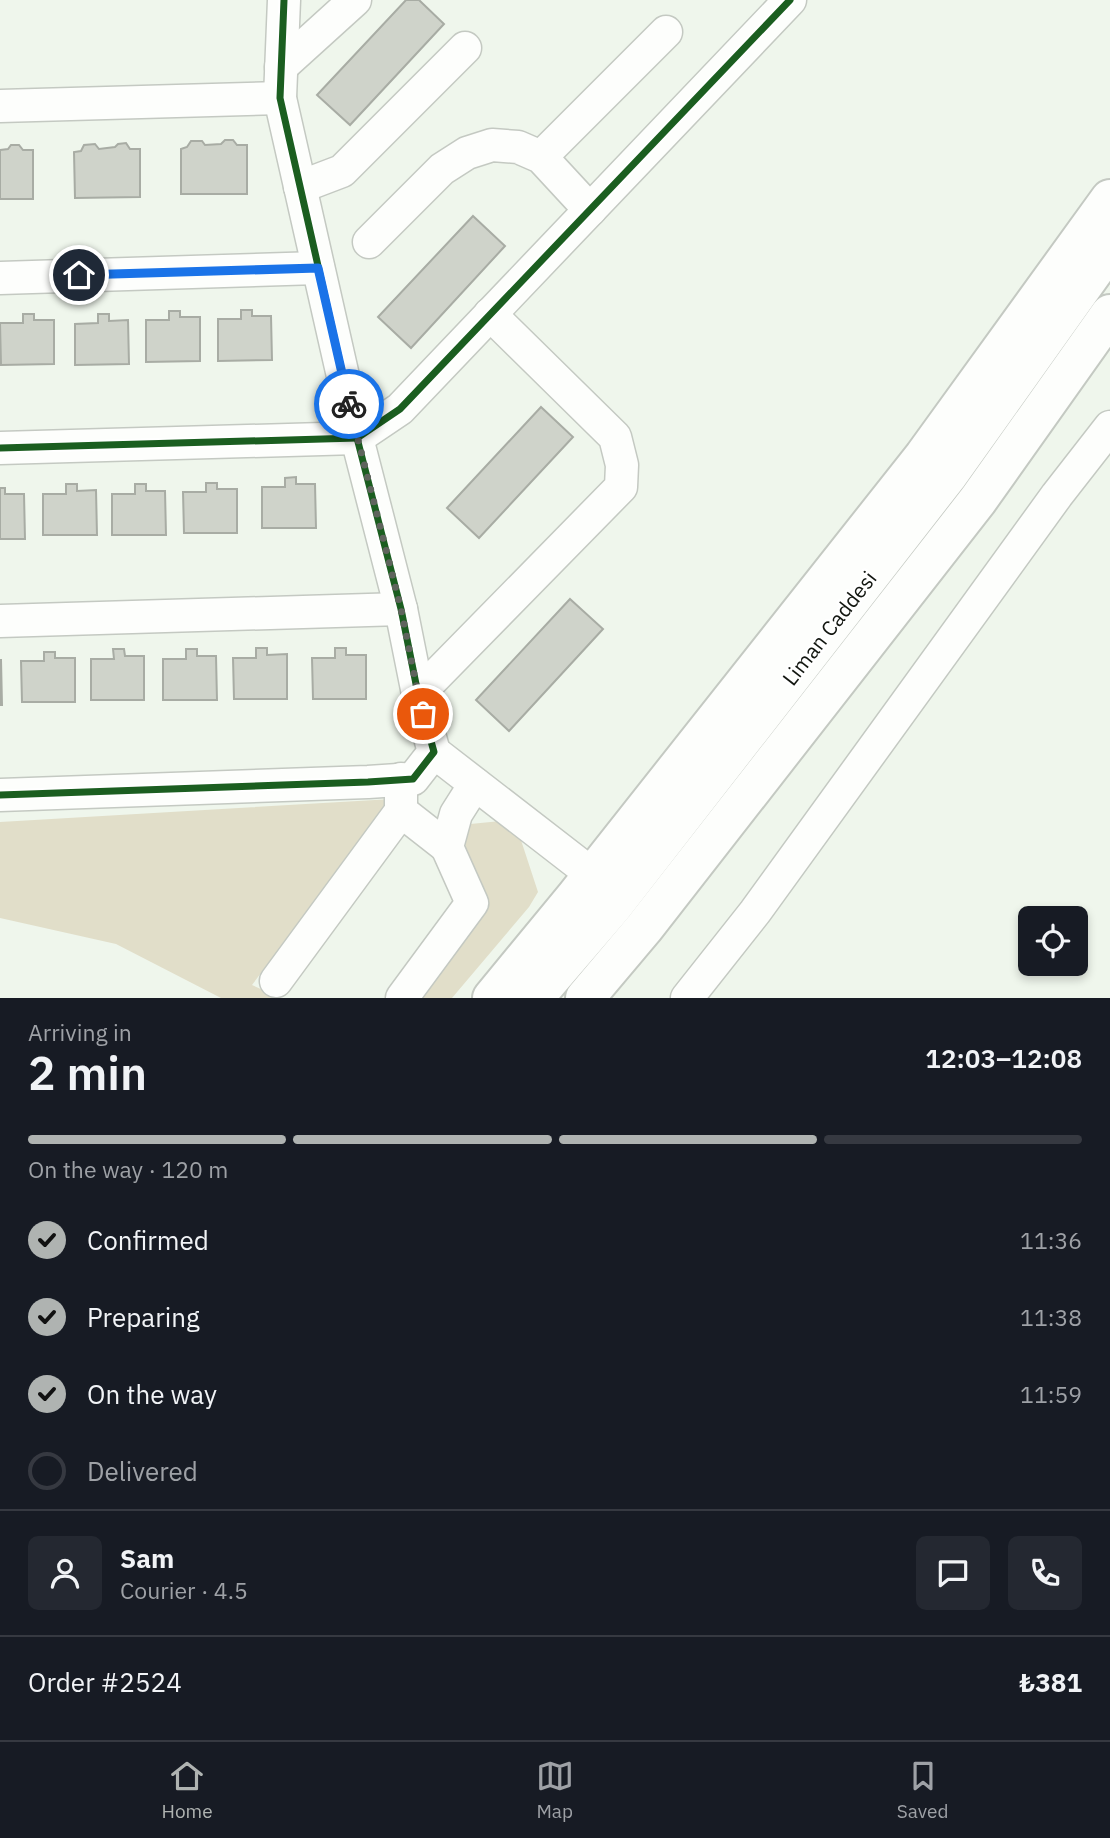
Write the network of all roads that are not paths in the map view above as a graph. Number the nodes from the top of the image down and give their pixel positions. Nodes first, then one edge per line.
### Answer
1 (284, 0) edge
2 (355, 0) edge
3 (790, 0) edge
4 (666, 32) dead end
5 (465, 47) dead end
6 (281, 67) junction
7 (280, 98) junction
8 (0, 106) edge
9 (541, 157) junction
10 (300, 187) junction
11 (1110, 199) edge
12 (590, 210) junction
13 (369, 242) dead end
14 (1110, 248) edge
15 (318, 268) junction
16 (0, 278) edge
17 (490, 314) junction
18 (1110, 314) edge
19 (1110, 427) edge
20 (357, 438) junction
21 (0, 448) edge
22 (401, 609) junction
23 (0, 621) edge
24 (418, 694) junction
25 (435, 752) junction
26 (407, 779) junction
27 (475, 784) junction
28 (0, 795) edge
29 (401, 811) junction
30 (447, 847) junction
31 (593, 875) junction
32 (276, 981) dead end
33 (510, 992) edge
34 (402, 998) edge
35 (585, 998) edge
36 (687, 998) edge

1 - 6 street
2 - 6 street
3 - 12 street
4 - 9 street
5 - 10 street
6 - 7 street
7 - 8 street
7 - 10 street
9 - 12 street
9 - 13 street
10 - 15 street
11 - 31 highway
12 - 17 street
14 - 33 highway, Liman Caddesi
15 - 16 street
15 - 20 street
17 - 20 street
17 - 24 street
18 - 35 highway, Liman Caddesi
19 - 36 street
20 - 21 street
20 - 22 street
22 - 23 street
22 - 24 street
24 - 25 street
25 - 26 street
25 - 27 street
26 - 28 street
26 - 29 street
27 - 30 street
27 - 31 street
29 - 30 street
29 - 32 street
30 - 34 street
31 - 33 highway

